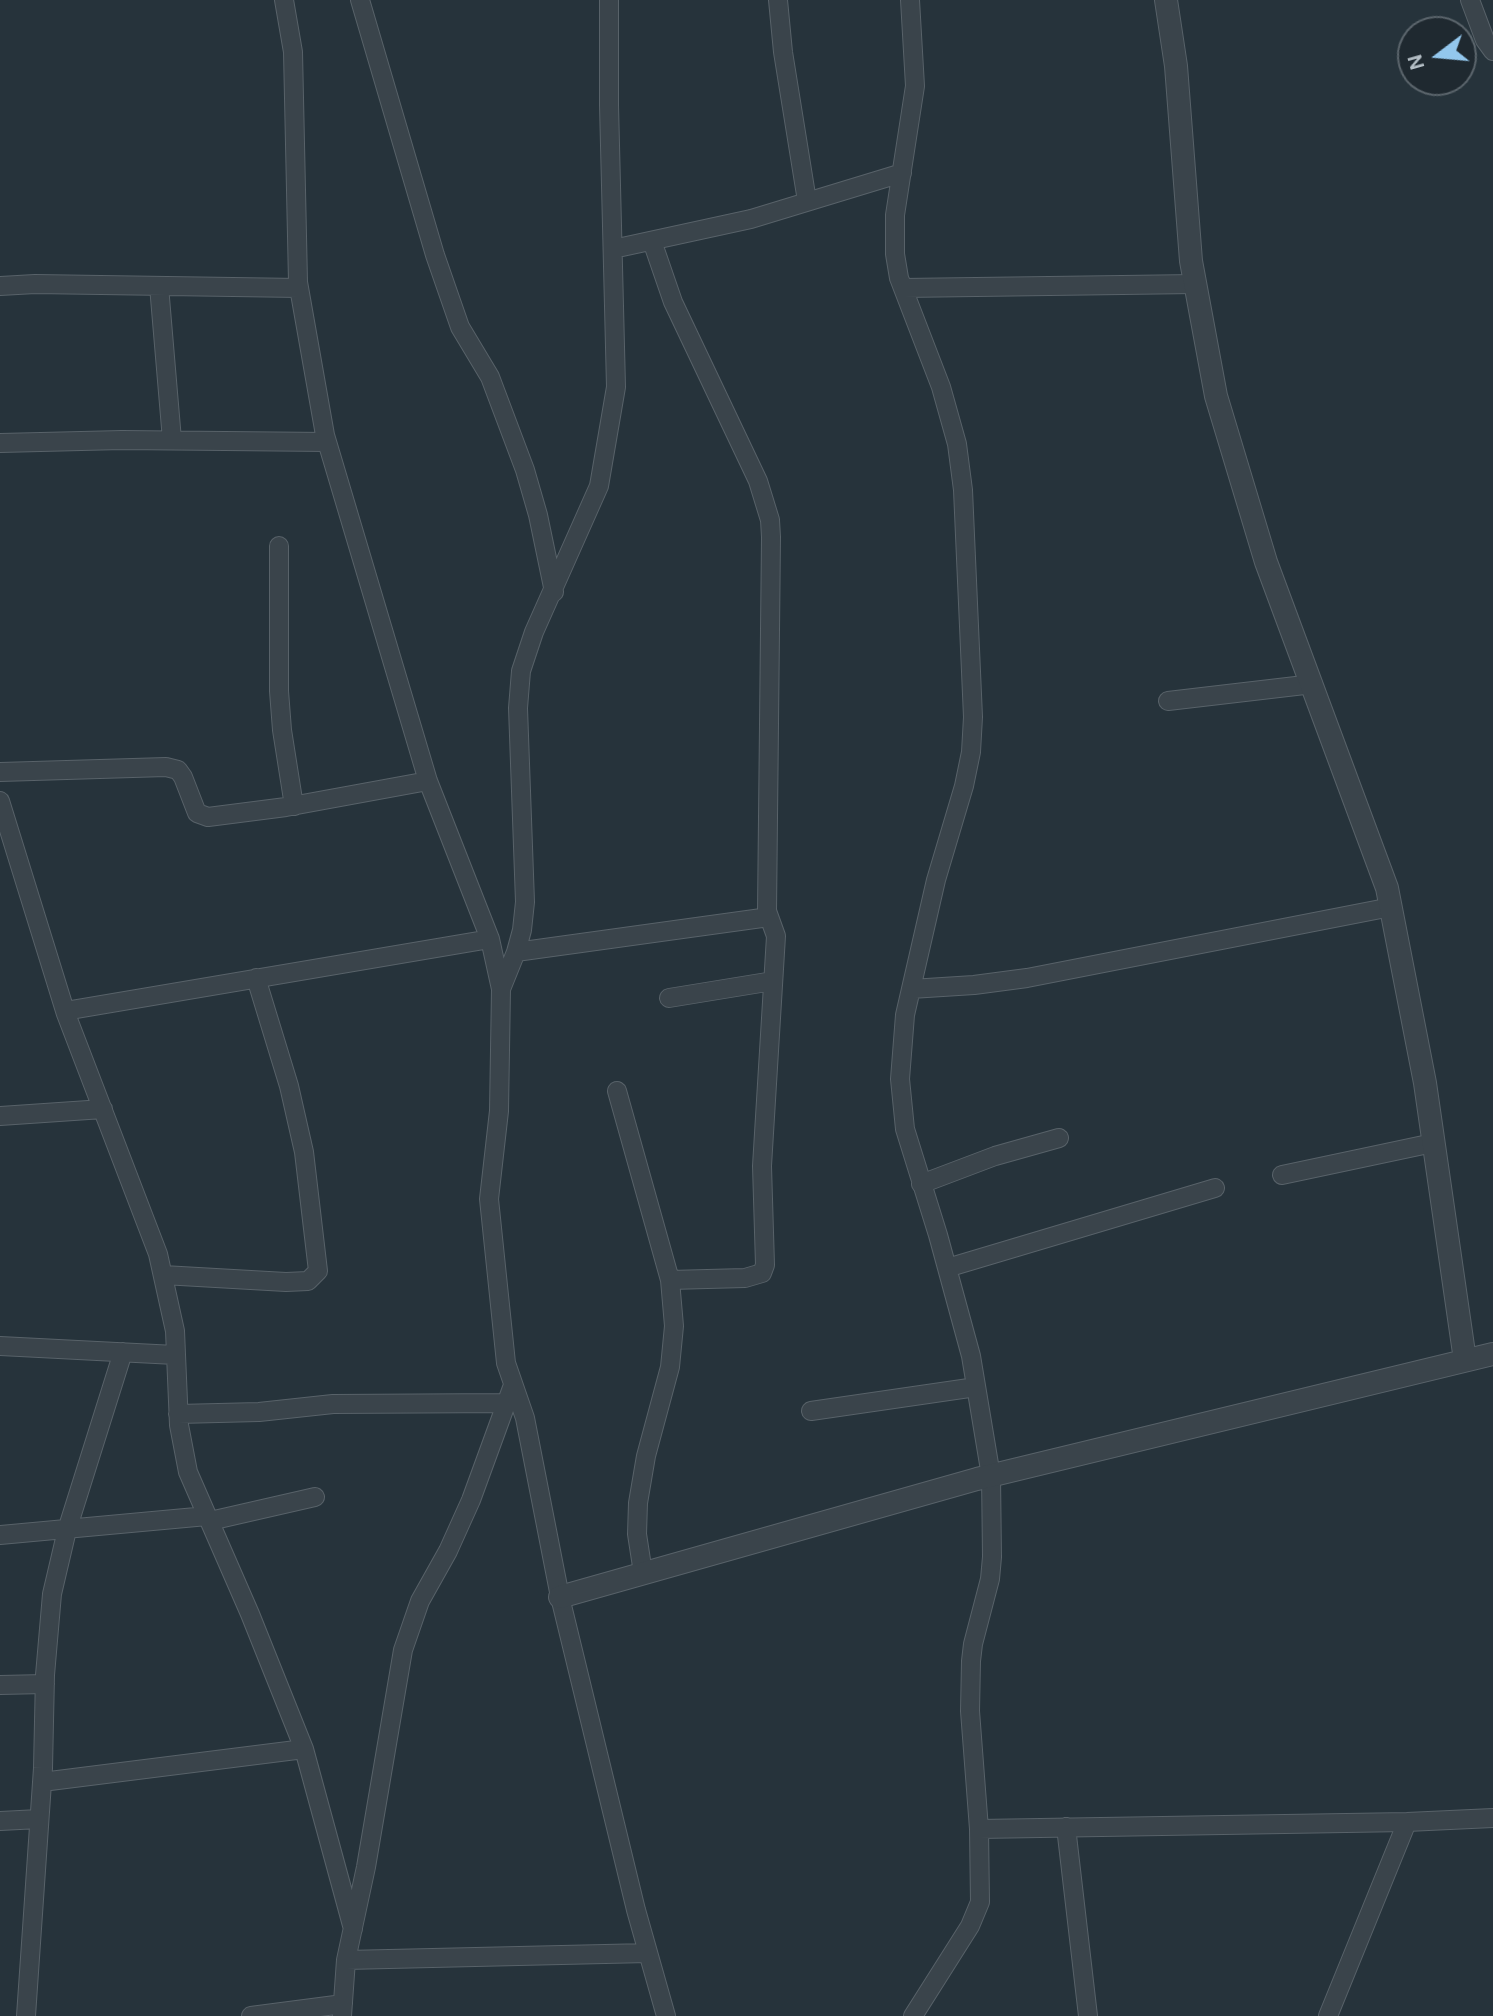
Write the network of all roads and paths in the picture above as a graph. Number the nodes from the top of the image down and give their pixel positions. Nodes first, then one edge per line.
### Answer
1 (284, 0) edge
2 (360, 0) edge
3 (609, 0) edge
4 (778, 0) edge
5 (910, 0) edge
6 (1166, 0) edge
7 (1470, 0) edge
8 (1493, 51) edge
9 (902, 173) junction
10 (807, 201) junction
11 (652, 241) junction
12 (613, 249) junction
13 (1195, 284) junction
14 (0, 286) edge
15 (159, 286) junction
16 (299, 288) junction
17 (903, 288) junction
18 (172, 440) junction
19 (327, 442) junction
20 (0, 443) edge
21 (279, 546) dead end
22 (554, 592) junction
23 (1313, 684) junction
24 (1168, 701) dead end
25 (0, 772) edge
26 (428, 781) junction
27 (0, 801) edge
28 (294, 806) junction
29 (1391, 907) junction
30 (769, 917) junction
31 (490, 939) junction
32 (516, 952) junction
33 (256, 978) junction
34 (773, 981) junction
35 (501, 989) junction
36 (911, 989) junction
37 (669, 998) dead end
38 (65, 1011) junction
39 (617, 1091) dead end
40 (103, 1109) junction
41 (0, 1116) edge
42 (1059, 1138) dead end
43 (1433, 1143) junction
44 (1282, 1175) dead end
45 (921, 1184) junction
46 (1215, 1188) dead end
47 (947, 1268) junction
48 (163, 1275) junction
49 (670, 1280) junction
50 (0, 1346) edge
51 (123, 1352) junction
52 (1493, 1354) edge
53 (175, 1355) junction
54 (1465, 1360) junction
55 (976, 1387) junction
56 (510, 1394) junction
57 (811, 1411) dead end
58 (178, 1414) junction
59 (991, 1476) junction
60 (315, 1497) dead end
61 (208, 1519) junction
62 (67, 1530) junction
63 (0, 1535) edge
64 (643, 1573) junction
65 (560, 1597) junction
66 (45, 1684) junction
67 (0, 1685) edge
68 (304, 1749) junction
69 (42, 1782) junction
70 (1493, 1818) edge
71 (39, 1819) junction
72 (0, 1821) edge
73 (1407, 1822) junction
74 (1066, 1827) junction
75 (979, 1829) junction
76 (353, 1929) junction
77 (648, 1953) junction
78 (346, 1960) junction
79 (342, 2010) edge
80 (26, 2016) edge
81 (251, 2016) edge
82 (666, 2016) edge
83 (913, 2016) edge
84 (1088, 2016) edge
85 (1328, 2016) edge

1 - 16 street
2 - 22 street
3 - 12 street
4 - 10 street
5 - 9 street
6 - 13 street
7 - 8 street
9 - 10 street
9 - 17 street
10 - 11 street
11 - 12 street
11 - 30 street
12 - 22 street
13 - 17 street
13 - 23 street
14 - 15 street
15 - 16 street
15 - 18 street
16 - 19 street
17 - 36 street
18 - 19 street
18 - 20 street
19 - 26 street
21 - 28 street
22 - 32 street
23 - 24 street
23 - 29 street
25 - 28 street
26 - 28 street
26 - 31 street
27 - 38 street
29 - 36 street
29 - 43 street
30 - 32 street
30 - 34 street
31 - 33 street
31 - 35 street
32 - 35 street
33 - 38 street
33 - 48 street
34 - 37 street
34 - 49 street
35 - 56 street
36 - 45 street
38 - 40 street
39 - 49 street
40 - 41 street
40 - 48 street
42 - 45 street
43 - 44 street
43 - 54 street
45 - 47 street
46 - 47 street
47 - 55 street
48 - 53 street
49 - 64 street
50 - 51 street
51 - 53 street
51 - 62 street
52 - 54 street
53 - 58 street
54 - 59 street
55 - 57 street
55 - 59 street
56 - 58 street
56 - 65 street
56 - 76 street
58 - 61 street
59 - 64 street
59 - 75 street
60 - 61 street
61 - 62 street
61 - 68 street
62 - 63 street
62 - 66 street
64 - 65 street
65 - 77 street
66 - 67 street
66 - 69 street
68 - 69 street
68 - 76 street
69 - 71 street
70 - 73 street
71 - 72 street
71 - 80 street
73 - 74 street
73 - 85 street
74 - 75 street
74 - 84 street
75 - 83 street
76 - 78 street
77 - 78 street
77 - 82 street
78 - 79 street
79 - 81 street

